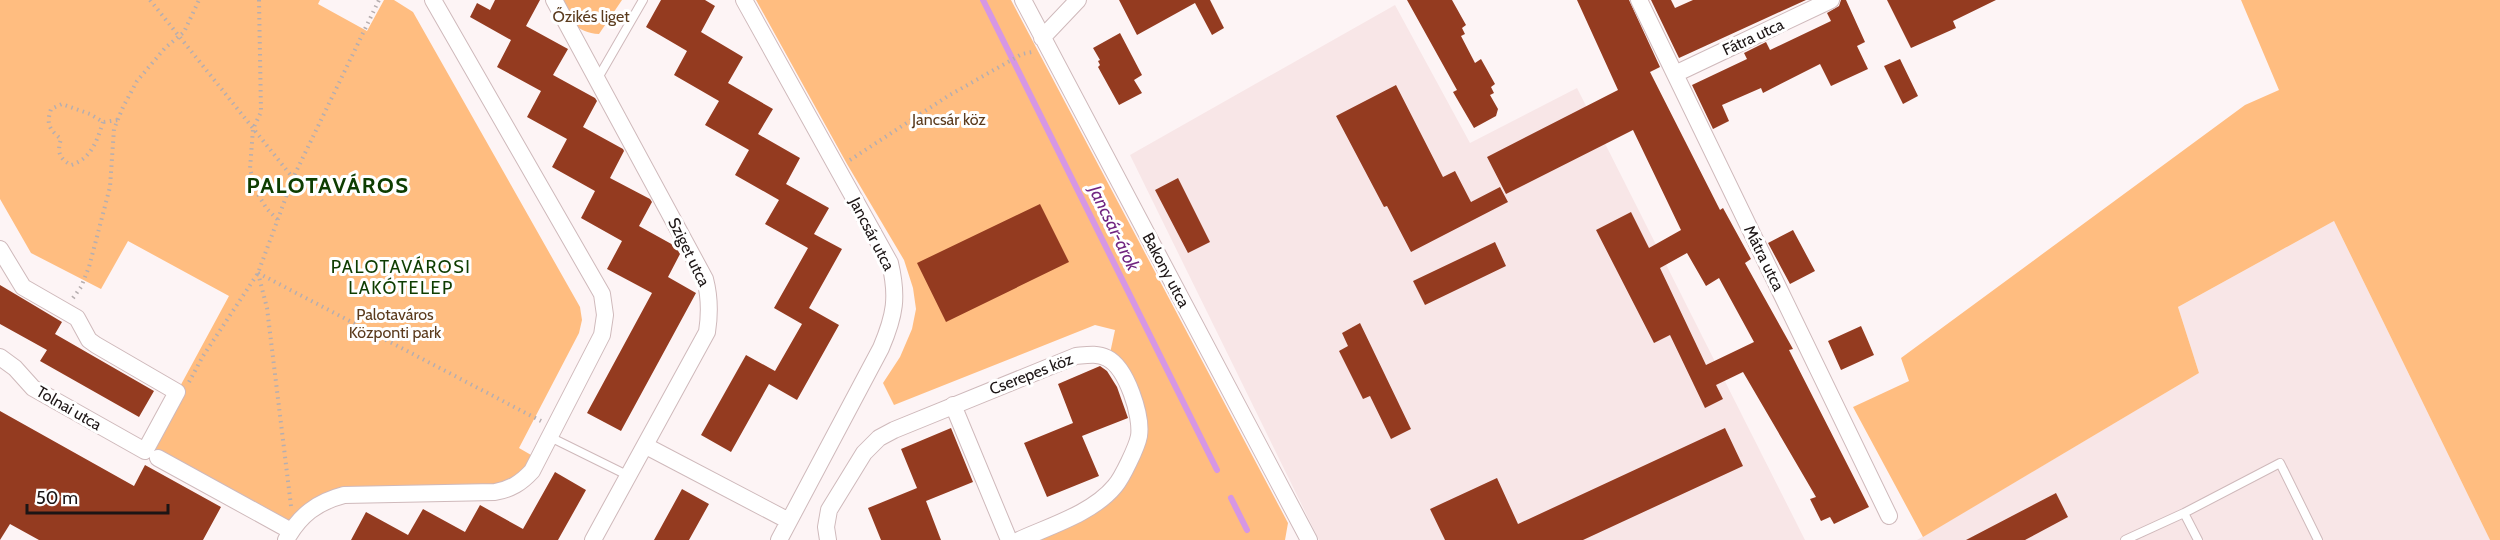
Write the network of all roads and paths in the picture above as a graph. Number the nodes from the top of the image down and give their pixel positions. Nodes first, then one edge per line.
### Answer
1 (150, 0) edge
2 (199, 0) edge
3 (259, 0) edge
4 (379, 0) edge
5 (433, 0) edge
6 (554, 0) edge
7 (643, 0) edge
8 (744, 0) edge
9 (1023, 0) edge
10 (1078, 0) edge
11 (1639, 0) edge
12 (1831, 0) edge
13 (178, 35) junction
14 (1042, 38) junction
15 (1022, 54) dead end
16 (1674, 74) junction
17 (598, 78) junction
18 (118, 120) junction
19 (102, 122) junction
20 (253, 129) junction
21 (837, 168) junction
22 (293, 178) junction
23 (278, 220) junction
24 (0, 249) edge
25 (258, 273) junction
26 (70, 314) junction
27 (0, 357) edge
28 (188, 384) dead end
29 (954, 405) junction
30 (552, 432) junction
31 (646, 446) junction
32 (152, 454) junction
33 (629, 476) junction
34 (2184, 513) junction
35 (1889, 516) dead end
36 (789, 521) junction
37 (291, 532) edge
38 (593, 540) edge
39 (779, 540) edge
40 (828, 540) edge
41 (1009, 540) edge
42 (1019, 540) edge
43 (1309, 540) edge
44 (2125, 540) edge
45 (2198, 540) edge
46 (2318, 540) edge

1 - 13 path
2 - 13 path
3 - 20 path
4 - 22 path
5 - 30 street
6 - 17 street, Sziget utca
7 - 17 lane
8 - 21 street, Jancsár utca
9 - 14 street, Bakony utca
10 - 14 street
11 - 16 street, Mátra utca
12 - 16 street, Fátra utca
13 - 18 path
13 - 20 path
14 - 43 street, Bakony utca
15 - 21 path
16 - 35 street, Mátra utca
17 - 31 street, Sziget utca
18 - 19 path
18 - 26 path
19 - 19 path
20 - 22 path
20 - 23 path
21 - 36 street, Jancsár utca
22 - 23 path
23 - 25 path
24 - 26 street
25 - 28 path
25 - 30 path
25 - 37 path
26 - 32 street
27 - 32 street, Tolnai utca
29 - 40 street, Cserepes köz
29 - 41 street
29 - 42 street, Cserepes köz
30 - 33 lane
30 - 37 street
31 - 33 street, Sziget utca
31 - 36 street
32 - 37 street, Tolnai utca
33 - 38 street, Sziget utca
34 - 44 lane
34 - 45 lane
34 - 46 lane
36 - 39 street, Jancsár utca

